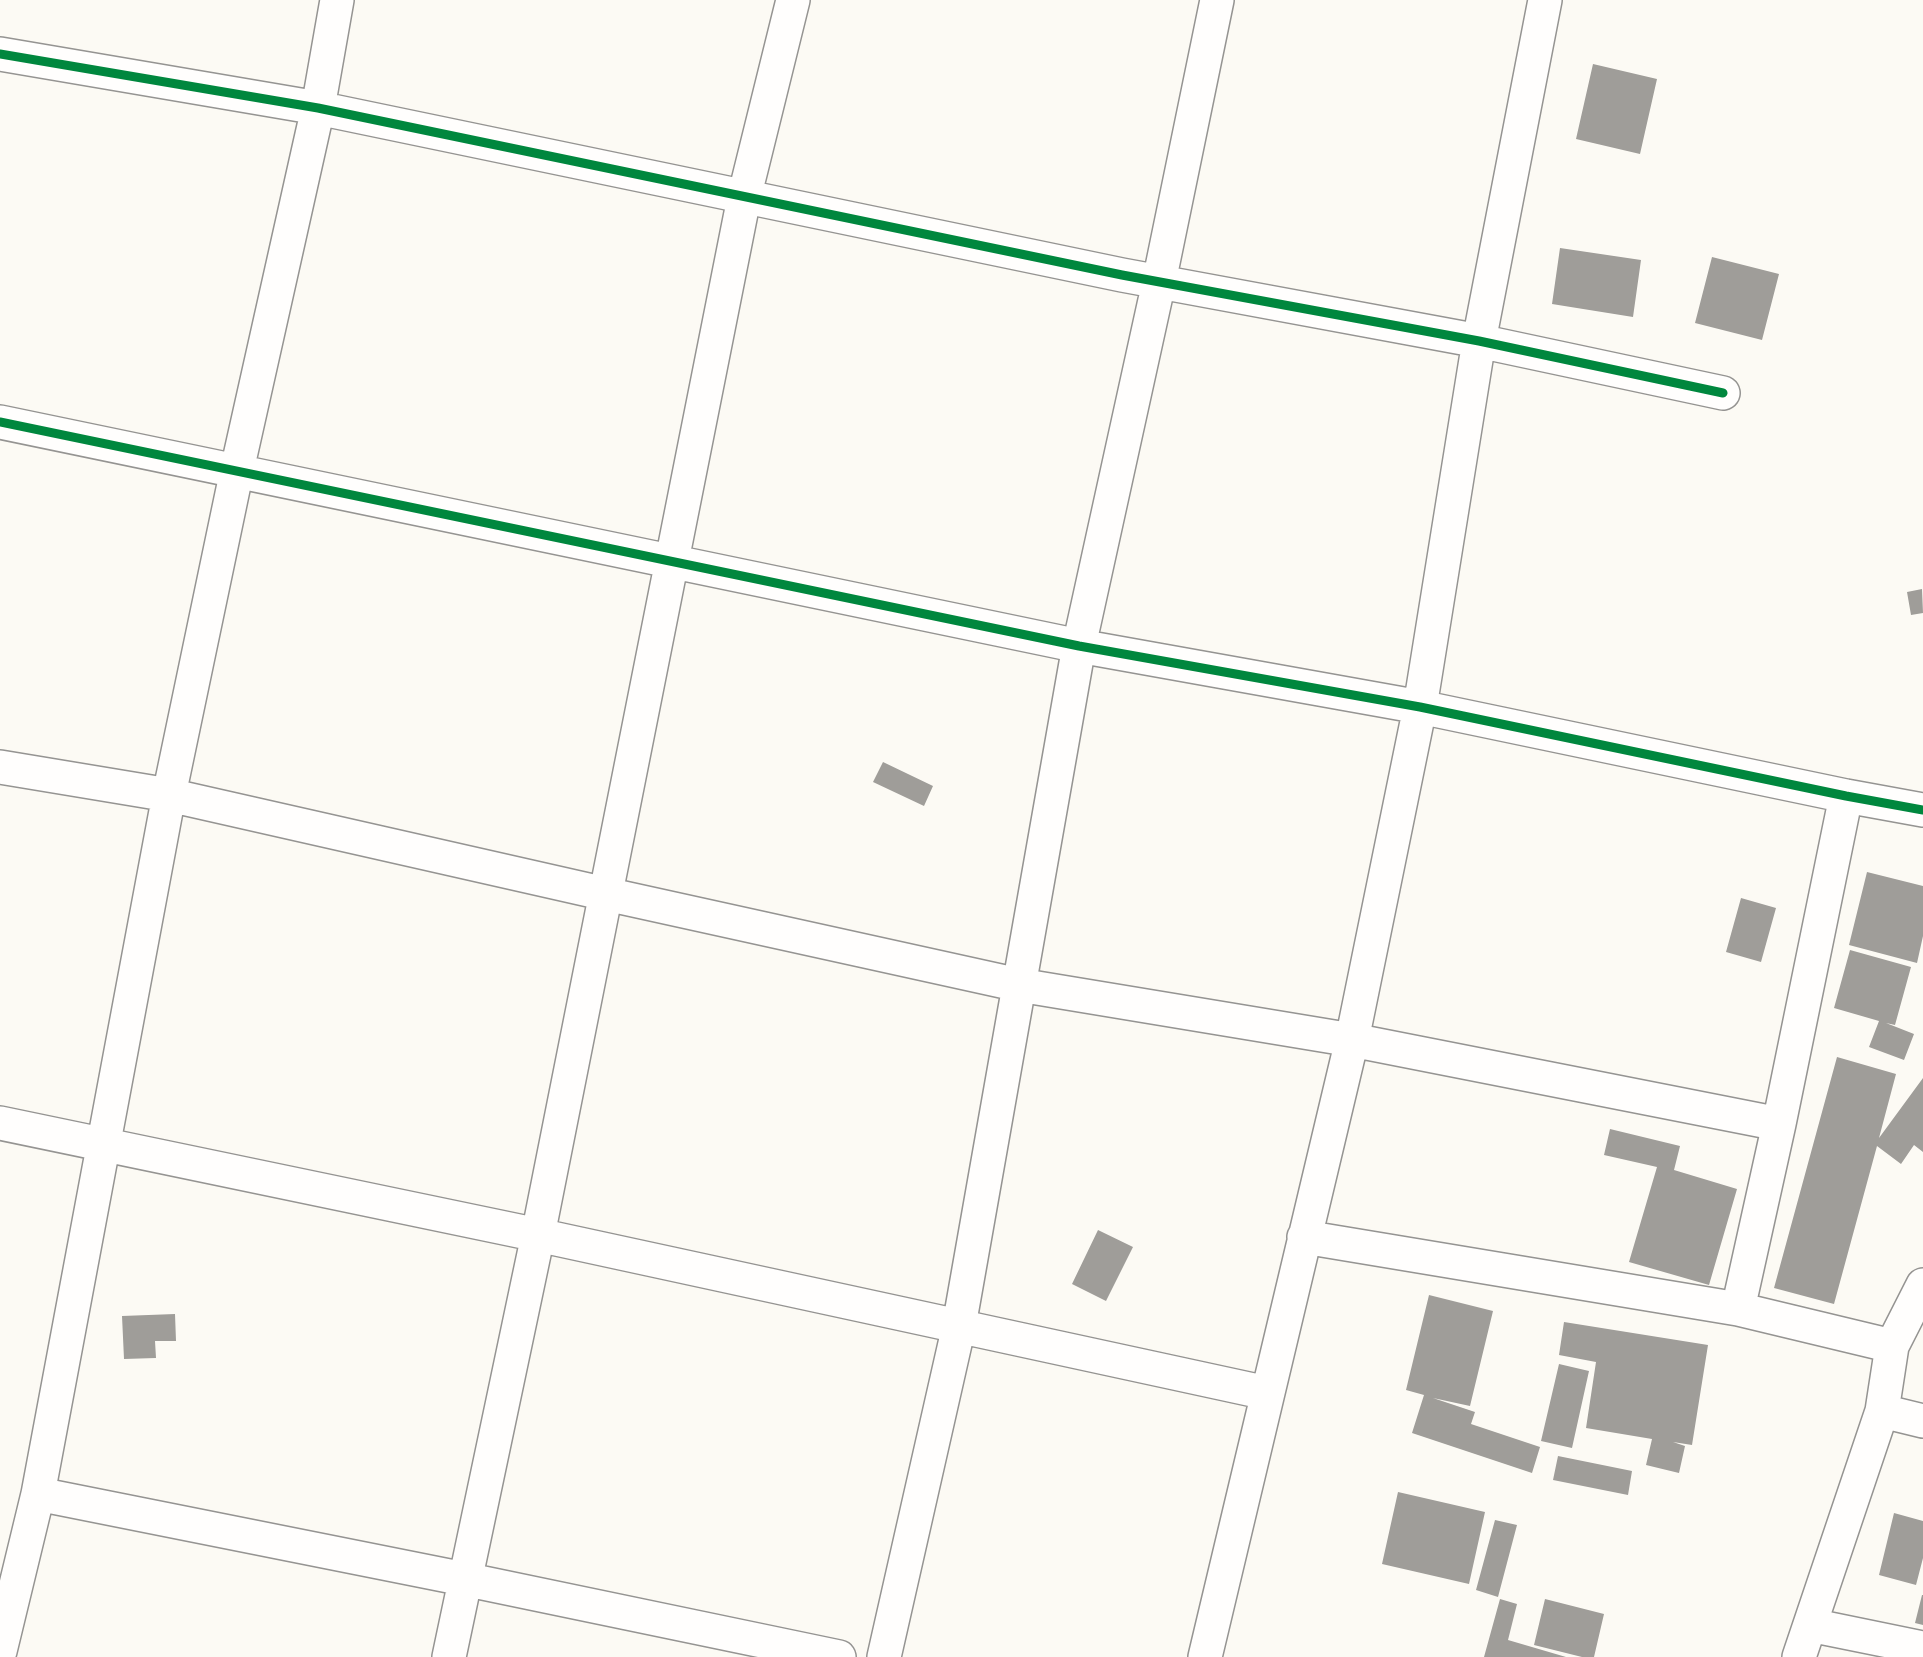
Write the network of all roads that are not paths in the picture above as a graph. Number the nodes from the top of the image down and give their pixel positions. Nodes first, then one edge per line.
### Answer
1 (337, 0) edge
2 (793, 0) edge
3 (1217, 0) edge
4 (1545, 0) edge
5 (0, 54) edge
6 (318, 108) junction
7 (744, 198) junction
8 (1159, 282) junction
9 (1479, 341) junction
10 (1723, 393) dead end
11 (0, 422) edge
12 (237, 470) junction
13 (672, 561) junction
14 (1079, 646) junction
15 (1420, 707) junction
16 (0, 767) edge
17 (170, 795) junction
18 (1846, 796) junction
19 (1923, 810) edge
20 (606, 894) junction
21 (1019, 985) junction
22 (1352, 1040) junction
23 (0, 1123) edge
24 (1779, 1124) junction
25 (103, 1144) junction
26 (538, 1235) junction
27 (1304, 1236) junction
28 (1923, 1285) edge
29 (1738, 1309) junction
30 (959, 1326) junction
31 (1892, 1346) junction
32 (1267, 1393) junction
33 (1882, 1411) junction
34 (1923, 1421) edge
35 (38, 1494) junction
36 (10, 1571) edge
37 (464, 1579) junction
38 (1810, 1625) junction
39 (1923, 1648) edge
40 (0, 1651) edge
41 (449, 1657) edge
42 (839, 1657) edge
43 (884, 1657) edge
44 (1204, 1657) edge
45 (1799, 1657) edge

1 - 6 street
2 - 7 street
3 - 8 street
4 - 9 street
5 - 6 street
6 - 7 street
6 - 12 street
7 - 8 street
7 - 13 street
8 - 9 street
8 - 14 street
9 - 10 street
9 - 15 street
11 - 12 street
12 - 13 street
12 - 17 street
13 - 14 street
13 - 20 street
14 - 15 street
14 - 21 street
15 - 18 street
15 - 22 street
16 - 17 street
17 - 20 street
17 - 25 street
18 - 19 street
18 - 24 street
20 - 21 street
20 - 26 street
21 - 22 street
21 - 30 street
22 - 24 street
22 - 27 street
23 - 25 street
24 - 29 street
25 - 26 street
25 - 35 street
26 - 30 street
26 - 37 street
27 - 29 street
27 - 32 street
28 - 31 street
29 - 31 street
30 - 32 street
30 - 43 street
31 - 33 street
32 - 44 street
33 - 34 street
33 - 38 street
35 - 36 street
35 - 37 street
36 - 40 street
37 - 41 street
37 - 42 street
38 - 39 street
38 - 45 street

